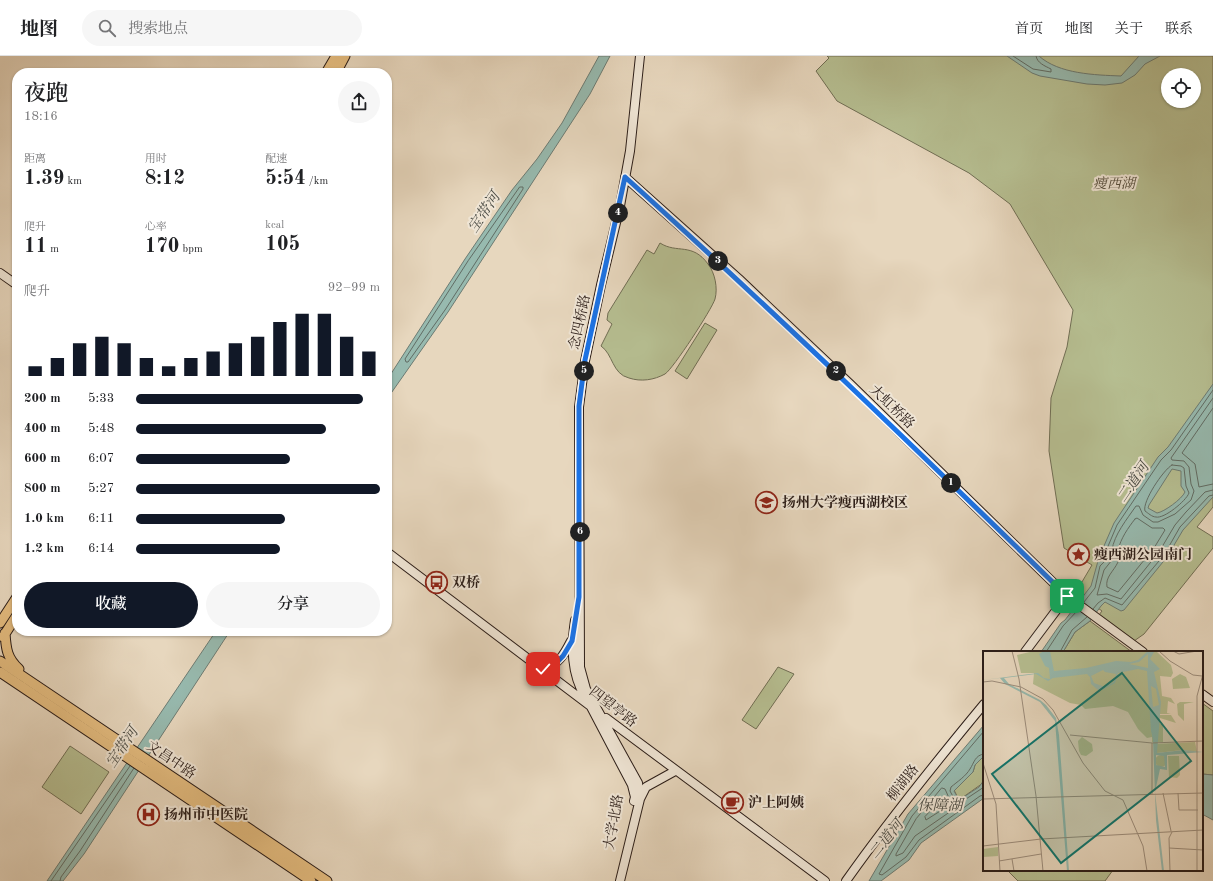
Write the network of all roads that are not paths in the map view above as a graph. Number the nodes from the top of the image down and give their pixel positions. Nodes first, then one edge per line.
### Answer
1 (336, 56) edge
2 (345, 56) edge
3 (640, 56) edge
4 (329, 68) edge
5 (339, 68) edge
6 (625, 177) junction
7 (0, 273) edge
8 (12, 281) edge
9 (392, 556) edge
10 (579, 597) junction
11 (1070, 598) junction
12 (12, 604) edge
13 (1, 621) edge
14 (12, 622) edge
15 (5, 633) junction
16 (572, 641) junction
17 (0, 642) edge
18 (1025, 651) edge
19 (1142, 651) edge
20 (0, 661) edge
21 (543, 669) junction
22 (0, 672) edge
23 (0, 678) edge
24 (10, 679) junction
25 (35, 685) junction
26 (1203, 695) edge
27 (1213, 702) edge
28 (590, 705) junction
29 (983, 705) edge
30 (602, 716) junction
31 (127, 753) junction
32 (145, 764) junction
33 (676, 770) junction
34 (640, 798) junction
35 (311, 881) edge
36 (327, 881) edge
37 (615, 881) edge
38 (620, 881) edge
39 (825, 881) edge
40 (846, 881) edge

1 - 4 main road
2 - 5 main road
3 - 6 street, 念四桥路
6 - 10 street, 念四桥路
6 - 11 street, 大虹桥路
7 - 8 street
9 - 21 street, 四望亭路
10 - 16 street, 念四桥路
10 - 30 street, 念四桥路
11 - 18 street
11 - 19 street, 大虹桥路
12 - 13 main road
14 - 15 main road
15 - 17 main road
15 - 25 main road
16 - 21 street
16 - 28 street, 念四桥路
20 - 25 main road, 文昌中路
21 - 28 street, 四望亭路
22 - 24 main road, 文昌中路
23 - 24 main road
24 - 31 main road, 文昌中路
25 - 31 main road, 文昌中路
26 - 27 street
28 - 30 street, 四望亭路
28 - 37 street, 大学北路
29 - 40 street, 柳湖路
30 - 33 street, 四望亭路
30 - 34 street, 大学北路
31 - 32 main road, 文昌中路
32 - 35 main road, 文昌中路
32 - 36 main road, 文昌中路
33 - 34 street
33 - 39 street, 四望亭路
34 - 38 street, 大学北路

